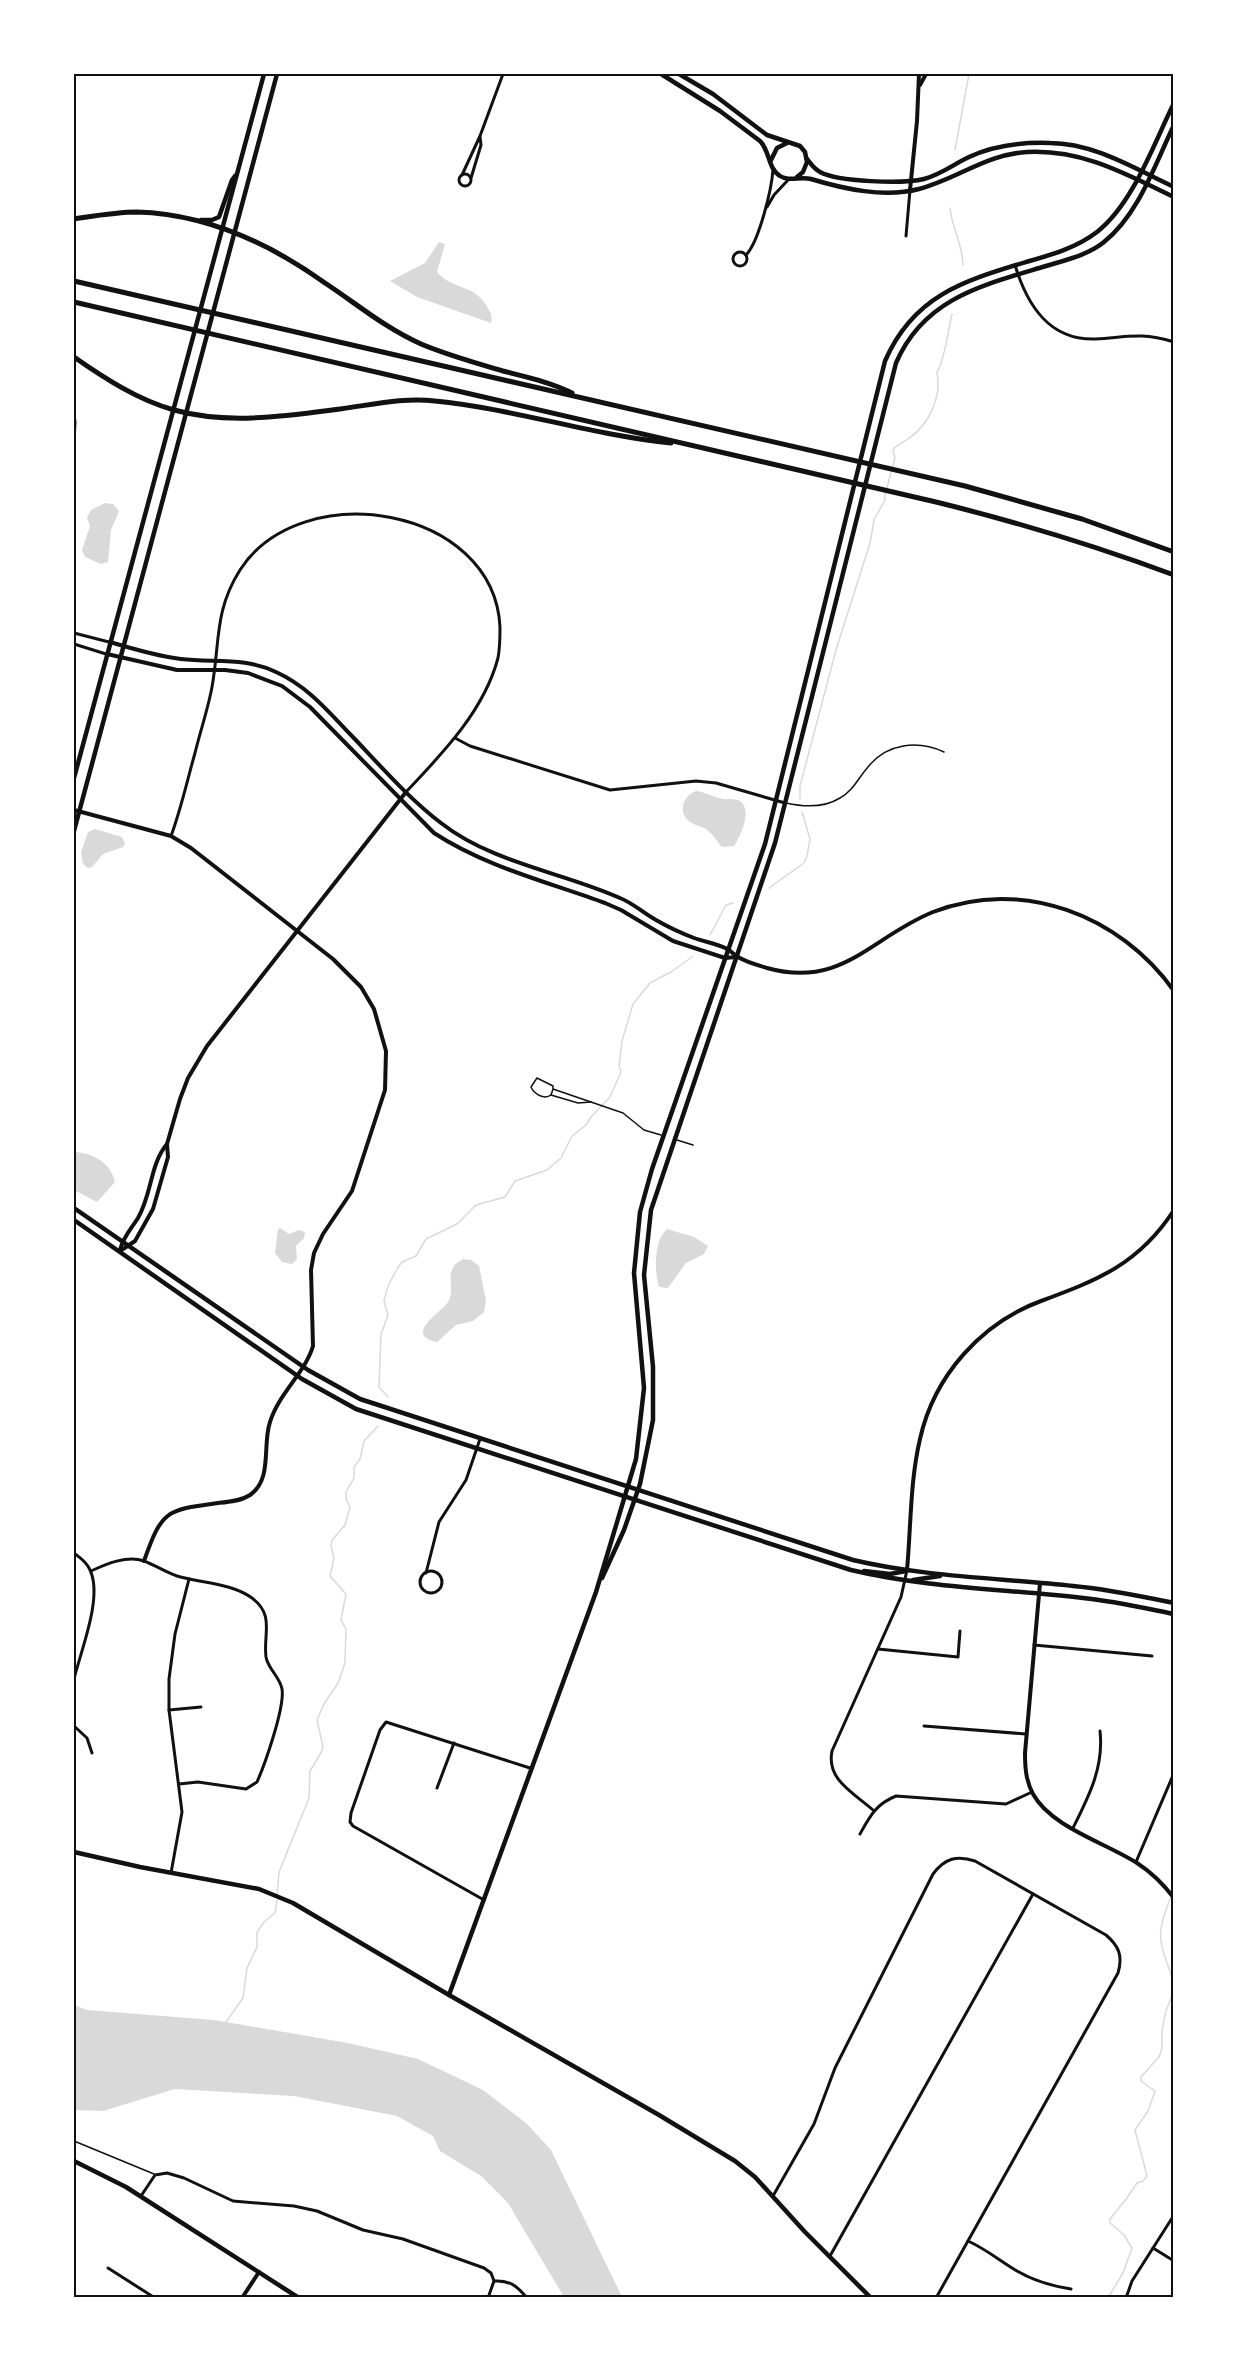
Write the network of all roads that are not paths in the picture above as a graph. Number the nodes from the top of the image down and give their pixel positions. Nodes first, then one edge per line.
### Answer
1 (264, 74) edge
2 (278, 74) edge
3 (498, 74) edge
4 (502, 74) edge
5 (661, 74) edge
6 (679, 74) edge
7 (919, 74) edge
8 (926, 74) edge
9 (499, 84) junction
10 (920, 85) junction
11 (1173, 103) edge
12 (1173, 125) edge
13 (480, 136) junction
14 (789, 143) junction
15 (807, 159) junction
16 (772, 166) junction
17 (1140, 172) junction
18 (237, 174) junction
19 (462, 175) junction
20 (1149, 176) junction
21 (471, 178) junction
22 (792, 178) junction
23 (1136, 179) junction
24 (912, 180) junction
25 (1145, 183) junction
26 (1173, 188) edge
27 (910, 190) junction
28 (1173, 197) edge
29 (763, 214) junction
30 (74, 219) edge
31 (197, 220) junction
32 (223, 228) junction
33 (235, 232) junction
34 (906, 236) dead end
35 (746, 255) junction
36 (1015, 266) junction
37 (1018, 275) junction
38 (74, 281) edge
39 (74, 302) edge
40 (1173, 342) edge
41 (74, 357) edge
42 (579, 398) junction
43 (173, 410) junction
44 (187, 412) junction
45 (74, 414) edge
46 (74, 445) edge
47 (694, 445) junction
48 (1173, 552) edge
49 (1173, 575) edge
50 (74, 633) edge
51 (110, 642) junction
52 (74, 644) edge
53 (123, 646) junction
54 (106, 654) junction
55 (120, 658) junction
56 (214, 660) junction
57 (214, 670) junction
58 (455, 738) junction
59 (944, 752) dead end
60 (74, 778) edge
61 (406, 792) junction
62 (400, 800) junction
63 (776, 801) junction
64 (785, 803) junction
65 (76, 811) edge
66 (74, 831) edge
67 (171, 836) junction
68 (296, 930) junction
69 (728, 950) junction
70 (737, 957) junction
71 (725, 958) junction
72 (1173, 991) edge
73 (553, 1089) junction
74 (551, 1095) junction
75 (592, 1102) junction
76 (664, 1136) junction
77 (673, 1139) junction
78 (167, 1144) junction
79 (693, 1145) dead end
80 (74, 1208) edge
81 (1173, 1210) edge
82 (74, 1220) edge
83 (122, 1240) junction
84 (130, 1246) junction
85 (120, 1251) junction
86 (303, 1366) junction
87 (297, 1375) junction
88 (480, 1439) junction
89 (477, 1449) junction
90 (628, 1488) junction
91 (638, 1491) junction
92 (626, 1498) junction
93 (634, 1501) junction
94 (74, 1553) edge
95 (144, 1561) junction
96 (908, 1570) junction
97 (91, 1571) junction
98 (855, 1571) junction
99 (426, 1573) junction
100 (952, 1575) junction
101 (189, 1580) junction
102 (906, 1581) junction
103 (1040, 1583) junction
104 (596, 1592) junction
105 (1038, 1593) junction
106 (1131, 1594) junction
107 (1118, 1603) junction
108 (1173, 1604) edge
109 (1173, 1614) edge
110 (960, 1631) dead end
111 (1034, 1645) junction
112 (878, 1649) junction
113 (1152, 1656) dead end
114 (74, 1679) edge
115 (201, 1707) dead end
116 (169, 1710) junction
117 (74, 1726) edge
118 (924, 1726) dead end
119 (1100, 1731) dead end
120 (1026, 1734) junction
121 (454, 1743) junction
122 (92, 1753) dead end
123 (530, 1768) junction
124 (1173, 1773) edge
125 (179, 1784) junction
126 (437, 1788) dead end
127 (1032, 1792) junction
128 (873, 1810) junction
129 (1073, 1828) junction
130 (860, 1834) dead end
131 (74, 1852) edge
132 (1136, 1862) junction
133 (171, 1873) junction
134 (1033, 1893) junction
135 (1173, 1898) edge
136 (484, 1900) junction
137 (449, 1995) junction
138 (74, 2141) edge
139 (74, 2161) edge
140 (155, 2175) junction
141 (141, 2196) junction
142 (773, 2196) junction
143 (1173, 2215) edge
144 (968, 2240) junction
145 (1153, 2248) junction
146 (830, 2256) junction
147 (1173, 2261) edge
148 (108, 2268) dead end
149 (259, 2272) junction
150 (494, 2281) junction
151 (1071, 2289) dead end
152 (155, 2298) edge
153 (242, 2298) edge
154 (299, 2298) edge
155 (488, 2298) edge
156 (527, 2298) edge
157 (871, 2298) edge
158 (936, 2298) edge
159 (1126, 2298) edge

1 - 18 main road
2 - 33 main road
3 - 9 street
4 - 9 street
5 - 16 main road
6 - 14 main road
7 - 10 street
8 - 10 street
9 - 13 street
10 - 24 street
11 - 17 main road
12 - 20 main road
13 - 19 street
13 - 21 street
14 - 15 main road
14 - 16 main road
15 - 22 main road
15 - 24 main road
16 - 22 main road
16 - 29 street
17 - 20 main road
17 - 23 main road
17 - 24 main road
18 - 31 main road
18 - 32 main road
19 - 21 street
19 - 21 street
20 - 25 main road
20 - 26 main road
22 - 27 main road
22 - 29 street
23 - 25 main road
23 - 27 main road
23 - 36 main road
24 - 27 street
25 - 28 main road
25 - 37 main road
27 - 34 street
29 - 35 street
30 - 31 highway
31 - 32 highway
32 - 33 highway
32 - 43 main road
33 - 42 highway
33 - 44 main road
35 - 35 street
36 - 37 street
36 - 63 main road
37 - 40 street
37 - 64 main road
38 - 42 highway
39 - 47 highway
41 - 43 highway
42 - 48 highway
43 - 44 highway
43 - 51 main road
44 - 47 highway
44 - 53 main road
45 - 46 street
47 - 49 highway
50 - 51 street
51 - 53 street
51 - 54 main road
52 - 54 street
53 - 55 main road
53 - 56 street
54 - 55 street
54 - 60 main road
55 - 57 street
55 - 65 main road
56 - 57 street
56 - 58 street
56 - 61 street
57 - 62 street
57 - 67 street
58 - 61 street
58 - 63 street
59 - 64 lane
61 - 62 street
61 - 69 street
62 - 68 street
62 - 71 street
63 - 64 street
63 - 69 main road
64 - 70 main road
65 - 66 main road
65 - 67 street
67 - 68 street
68 - 78 street
68 - 86 street
69 - 70 street
69 - 71 main road
70 - 71 street
70 - 72 street
70 - 77 main road
71 - 76 main road
73 - 74 lane
73 - 74 lane
73 - 75 lane
74 - 75 lane
75 - 76 lane
76 - 90 main road
77 - 79 lane
77 - 91 main road
78 - 83 street
78 - 84 street
80 - 83 main road
81 - 96 street
82 - 85 main road
83 - 84 main road
83 - 85 street
84 - 85 street
84 - 86 main road
85 - 87 main road
86 - 87 street
86 - 88 main road
87 - 89 main road
87 - 95 street
88 - 89 street
88 - 90 main road
89 - 92 main road
89 - 99 street
90 - 91 main road
90 - 92 main road
91 - 93 main road
91 - 96 main road
92 - 93 main road
92 - 104 main road
93 - 98 main road
93 - 104 main road
94 - 97 street
95 - 97 street
95 - 101 street
96 - 98 main road
96 - 100 main road
96 - 102 street
97 - 114 street
98 - 102 main road
99 - 99 street
100 - 102 main road
100 - 103 main road
101 - 116 street
101 - 125 street
102 - 105 main road
102 - 112 street
103 - 105 street
103 - 106 main road
104 - 123 main road
105 - 107 main road
105 - 111 street
106 - 107 main road
106 - 108 main road
107 - 109 main road
110 - 112 street
111 - 113 street
111 - 120 street
112 - 128 street
115 - 116 street
116 - 125 street
117 - 122 street
118 - 120 street
119 - 129 street
120 - 127 street
121 - 123 street
121 - 126 street
121 - 136 street
123 - 136 main road
124 - 132 street
125 - 133 street
127 - 128 street
127 - 129 street
128 - 130 street
129 - 132 street
131 - 133 main road
132 - 135 street
133 - 137 main road
134 - 142 street
134 - 144 street
134 - 146 street
136 - 137 main road
137 - 142 main road
138 - 140 lane
139 - 141 main road
140 - 141 street
140 - 150 street
141 - 149 main road
142 - 146 main road
143 - 145 street
144 - 151 street
144 - 158 street
145 - 147 street
145 - 159 street
146 - 157 main road
148 - 152 street
149 - 153 street
149 - 154 main road
150 - 155 street
150 - 156 street

